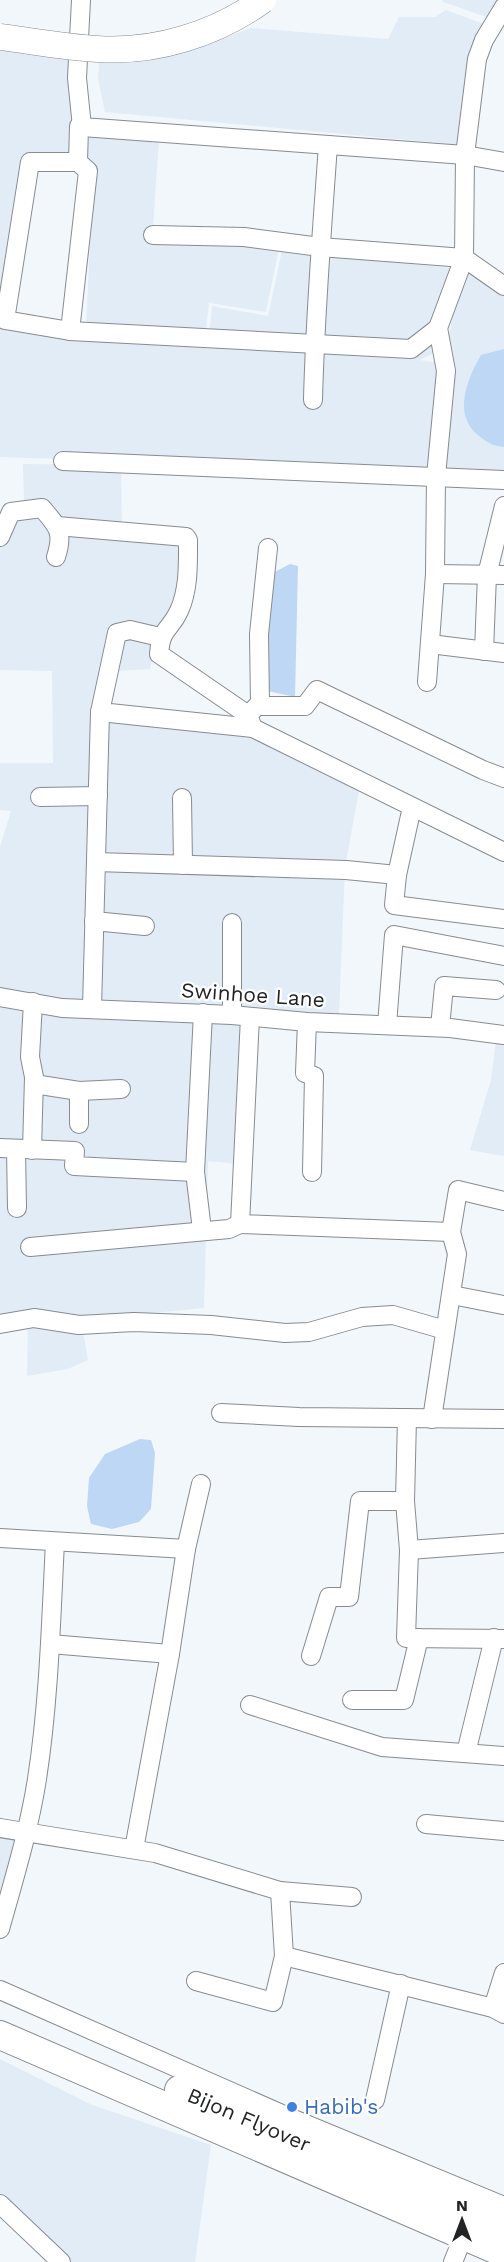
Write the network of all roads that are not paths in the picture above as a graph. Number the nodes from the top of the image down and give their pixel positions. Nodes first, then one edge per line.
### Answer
1 (81, 0) edge
2 (263, 0) edge
3 (504, 7) edge
4 (0, 37) edge
5 (82, 126) junction
6 (328, 145) junction
7 (465, 155) junction
8 (78, 162) junction
9 (504, 162) edge
10 (153, 235) dead end
11 (320, 247) junction
12 (464, 258) junction
13 (504, 286) edge
14 (438, 328) junction
15 (70, 331) junction
16 (314, 345) junction
17 (313, 400) dead end
18 (63, 460) dead end
19 (436, 476) junction
20 (504, 480) edge
21 (504, 506) edge
22 (57, 526) junction
23 (0, 537) edge
24 (268, 548) dead end
25 (56, 557) dead end
26 (435, 574) junction
27 (496, 575) edge
28 (160, 637) junction
29 (430, 644) junction
30 (484, 651) junction
31 (504, 653) edge
32 (427, 682) dead end
33 (100, 712) junction
34 (254, 716) junction
35 (504, 778) edge
36 (40, 796) dead end
37 (98, 796) junction
38 (182, 798) dead end
39 (412, 807) junction
40 (504, 852) edge
41 (96, 862) junction
42 (183, 865) junction
43 (397, 875) junction
44 (394, 905) junction
45 (504, 919) edge
46 (94, 921) junction
47 (232, 923) dead end
48 (145, 926) dead end
49 (394, 936) junction
50 (504, 956) edge
51 (496, 990) dead end
52 (0, 997) edge
53 (33, 1002) junction
54 (92, 1008) junction
55 (202, 1013) junction
56 (241, 1016) junction
57 (307, 1022) junction
58 (387, 1025) junction
59 (440, 1027) junction
60 (504, 1035) edge
61 (34, 1084) junction
62 (121, 1089) dead end
63 (79, 1091) junction
64 (79, 1124) dead end
65 (16, 1149) edge
66 (195, 1172) junction
67 (312, 1172) dead end
68 (504, 1201) edge
69 (17, 1208) dead end
70 (240, 1224) junction
71 (201, 1230) junction
72 (451, 1232) junction
73 (30, 1247) dead end
74 (452, 1295) junction
75 (503, 1305) edge
76 (0, 1324) edge
77 (445, 1330) junction
78 (221, 1413) dead end
79 (407, 1418) junction
80 (432, 1419) junction
81 (504, 1419) edge
82 (201, 1484) dead end
83 (405, 1501) junction
84 (0, 1538) edge
85 (55, 1542) junction
86 (504, 1543) edge
87 (186, 1549) junction
88 (409, 1550) junction
89 (419, 1638) junction
90 (499, 1638) edge
91 (50, 1644) junction
92 (170, 1654) junction
93 (311, 1656) dead end
94 (352, 1700) dead end
95 (250, 1705) dead end
96 (466, 1753) junction
97 (504, 1756) edge
98 (426, 1824) dead end
99 (0, 1828) edge
100 (504, 1831) edge
101 (26, 1833) junction
102 (134, 1849) junction
103 (280, 1892) junction
104 (352, 1897) dead end
105 (0, 1929) edge
106 (285, 1956) junction
107 (504, 1973) edge
108 (196, 1981) dead end
109 (400, 1984) junction
110 (0, 1990) edge
111 (498, 2011) edge
112 (0, 2014) edge
113 (0, 2035) edge
114 (375, 2100) dead end
115 (3, 2212) edge
116 (462, 2226) junction
117 (503, 2229) edge
118 (61, 2262) edge
119 (453, 2262) edge

1 - 5 street
2 - 4 main road, bridge
3 - 7 street
5 - 6 street
5 - 8 street
6 - 7 street
6 - 11 street
7 - 9 street
7 - 12 street
8 - 15 street
8 - 15 street
10 - 11 street
11 - 12 street
11 - 16 street
12 - 13 street
12 - 14 street
14 - 16 street
14 - 19 street
15 - 16 street
16 - 17 street
18 - 19 street
19 - 20 street
19 - 26 street
21 - 27 street
22 - 23 street
22 - 25 street
22 - 28 street
24 - 34 street
26 - 27 street
26 - 29 street
27 - 30 street
28 - 33 street
28 - 34 street
29 - 30 street
29 - 32 street
30 - 31 street
33 - 34 street
33 - 37 street
34 - 35 street
34 - 39 street
36 - 37 street
37 - 41 street
38 - 42 street
39 - 40 street
39 - 43 street
41 - 42 street
41 - 46 street
42 - 43 street
43 - 44 street
44 - 45 street
44 - 49 street
46 - 48 street
46 - 54 street
47 - 56 street
49 - 50 street
49 - 58 street
51 - 59 street
52 - 53 street, Swinhoe Lane
53 - 54 street, Swinhoe Lane
53 - 61 street
54 - 55 street, Swinhoe Lane
55 - 56 street, Swinhoe Lane
55 - 66 street
56 - 57 street, Swinhoe Lane
56 - 70 street
57 - 58 street, Swinhoe Lane
57 - 67 street
58 - 59 street, Swinhoe Lane
59 - 60 street, Swinhoe Lane
61 - 63 street
61 - 65 street
62 - 63 street
63 - 64 street
65 - 66 street
65 - 69 street
66 - 71 street
68 - 72 street
70 - 71 street
70 - 72 street
71 - 73 street
72 - 74 street
74 - 75 street
74 - 77 street
76 - 77 street
77 - 80 street
78 - 79 street
79 - 80 street
79 - 83 street
80 - 81 street
82 - 87 street
83 - 88 street
83 - 93 street
84 - 85 street
85 - 87 street
85 - 91 street
86 - 88 street
87 - 92 street
88 - 89 street
89 - 90 street
89 - 94 street
90 - 96 street
91 - 92 street
91 - 101 street
92 - 102 street
95 - 96 street
96 - 97 street
98 - 100 street
99 - 101 street
101 - 102 street
101 - 105 street
102 - 103 street
103 - 104 street
103 - 106 street
106 - 108 street
106 - 109 street
107 - 111 street
109 - 111 street
109 - 114 street
110 - 117 street
112 - 116 main road, Bijon Flyover
113 - 116 main road, Bijon Flyover
115 - 118 street
116 - 117 main road, Bijon Flyover
116 - 119 street

